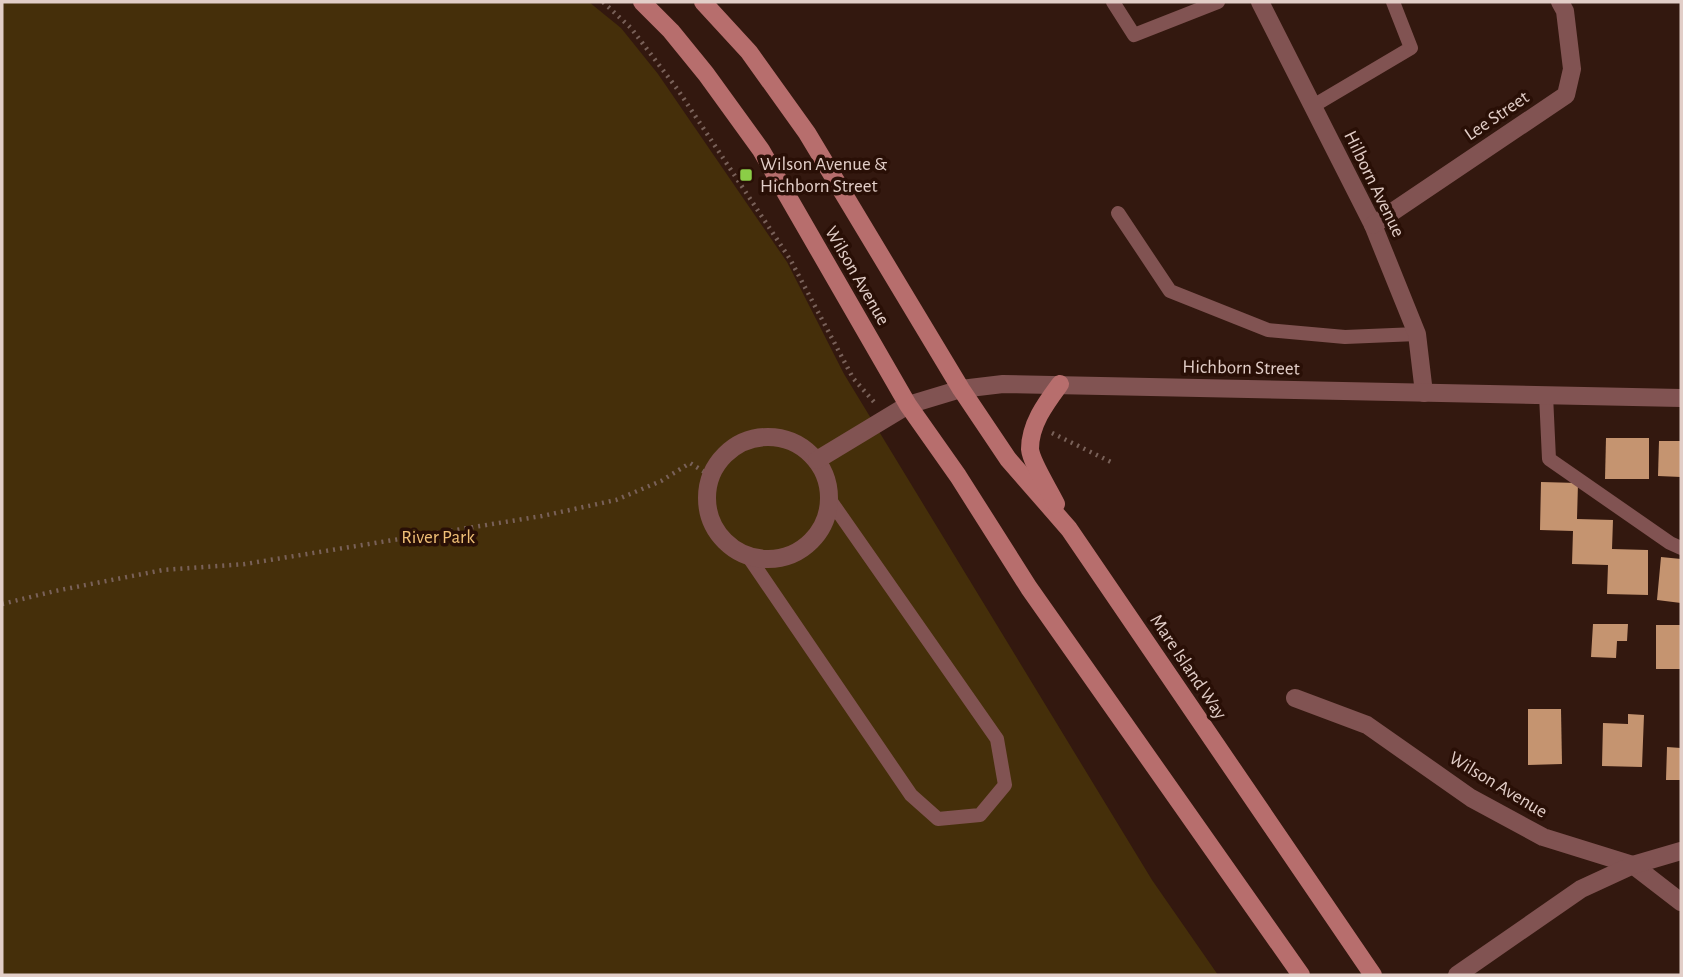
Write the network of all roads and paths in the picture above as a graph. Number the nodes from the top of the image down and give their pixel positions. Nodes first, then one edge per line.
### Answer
1 (603, 2) edge
2 (642, 2) edge
3 (703, 2) edge
4 (1113, 2) edge
5 (1218, 2) edge
6 (1260, 2) edge
7 (1393, 2) edge
8 (1560, 2) edge
9 (1313, 106) junction
10 (1118, 213) dead end
11 (1373, 226) junction
12 (1417, 334) junction
13 (1060, 384) junction
14 (961, 390) junction
15 (1424, 393) junction
16 (1546, 395) junction
17 (1681, 398) edge
18 (908, 405) junction
19 (887, 419) junction
20 (1034, 425) junction
21 (817, 460) junction
22 (1111, 462) dead end
23 (711, 476) junction
24 (830, 500) junction
25 (1069, 529) junction
26 (1681, 548) edge
27 (748, 556) junction
28 (2, 604) edge
29 (1295, 698) dead end
30 (1681, 851) edge
31 (1633, 865) junction
32 (1681, 902) edge
33 (1301, 975) edge
34 (1373, 975) edge
35 (1457, 975) edge

1 - 19 path
2 - 18 main road, Wilson Avenue
3 - 14 main road, Wilson Avenue
4 - 5 lane
6 - 9 street, Hilborn Avenue
7 - 9 lane
8 - 11 street, Lee Street
9 - 11 street, Hilborn Avenue
10 - 12 lane
11 - 12 street, Hilborn Avenue
12 - 15 street, Hilborn Avenue
13 - 14 street, Hichborn Street
13 - 15 street, Hichborn Street
13 - 20 main road
14 - 18 street, Hichborn Street
14 - 25 main road, Mare Island Way
15 - 16 street, Hichborn Street
16 - 17 street, Hichborn Street
16 - 26 lane
18 - 19 street, Hichborn Street
18 - 33 main road
19 - 21 street, Hichborn Street
20 - 22 path
20 - 25 main road
21 - 23 street
21 - 24 street
23 - 27 street
23 - 28 path
24 - 27 street
24 - 27 lane
25 - 34 main road, Mare Island Way
29 - 31 street, Wilson Avenue
30 - 31 street
31 - 32 street, Wilson Avenue
31 - 35 street

